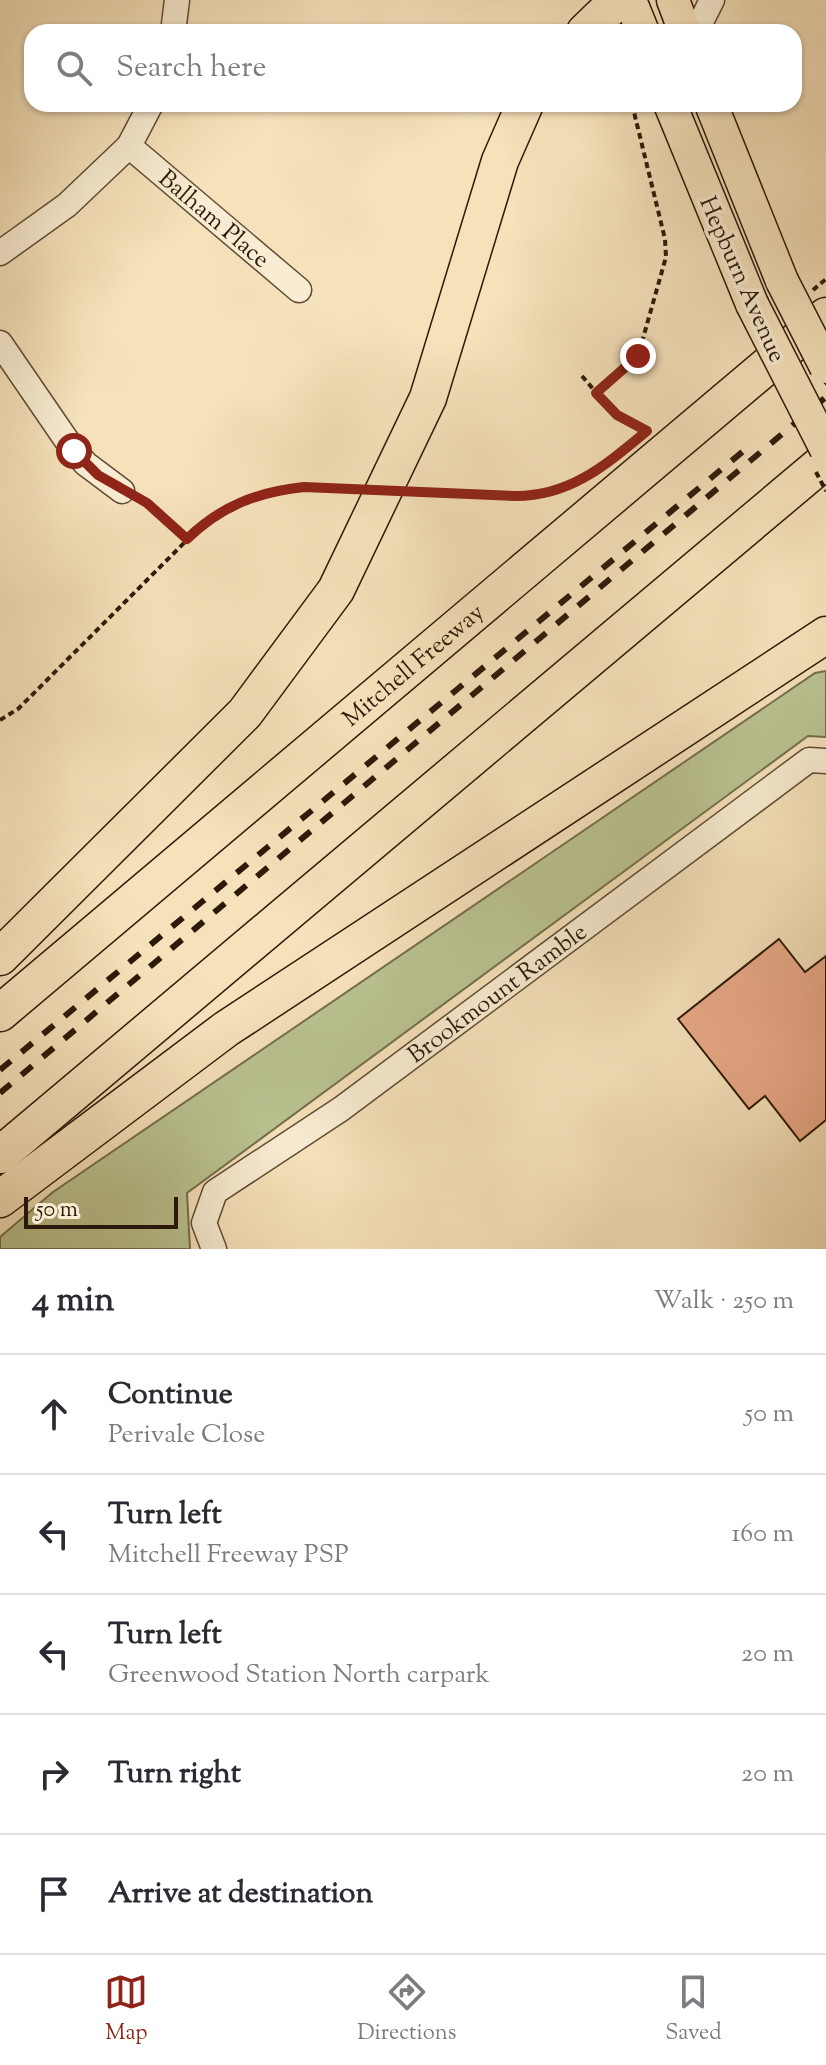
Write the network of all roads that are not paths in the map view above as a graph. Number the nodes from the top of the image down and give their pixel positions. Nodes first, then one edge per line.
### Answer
1 (177, 0) edge
2 (577, 0) edge
3 (618, 0) edge
4 (630, 0) edge
5 (673, 0) edge
6 (712, 0) edge
7 (174, 24) edge
8 (566, 24) edge
9 (593, 24) edge
10 (640, 24) edge
11 (682, 24) edge
12 (700, 24) edge
13 (147, 112) edge
14 (521, 112) edge
15 (673, 112) edge
16 (714, 112) edge
17 (129, 146) junction
18 (0, 253) edge
19 (299, 290) dead end
20 (826, 316) edge
21 (0, 343) edge
22 (826, 367) edge
23 (826, 449) edge
24 (826, 460) edge
25 (122, 491) road end
26 (826, 635) edge
27 (826, 649) edge
28 (774, 672) junction
29 (826, 761) edge
30 (0, 957) edge
31 (0, 1013) edge
32 (0, 1155) edge
33 (0, 1199) edge
34 (214, 1249) edge

1 - 7 street
2 - 8 highway
3 - 9 highway
4 - 10 main road
5 - 11 main road
6 - 12 street
13 - 17 street
14 - 30 highway
15 - 23 main road, Hepburn Avenue, bridge
16 - 22 main road, Hepburn Avenue, bridge
17 - 18 street
17 - 19 street, Balham Place
20 - 31 highway, Mitchell Freeway
21 - 25 street
24 - 32 highway
26 - 28 highway
27 - 28 highway
28 - 33 highway
29 - 34 street, Brookmount Ramble

